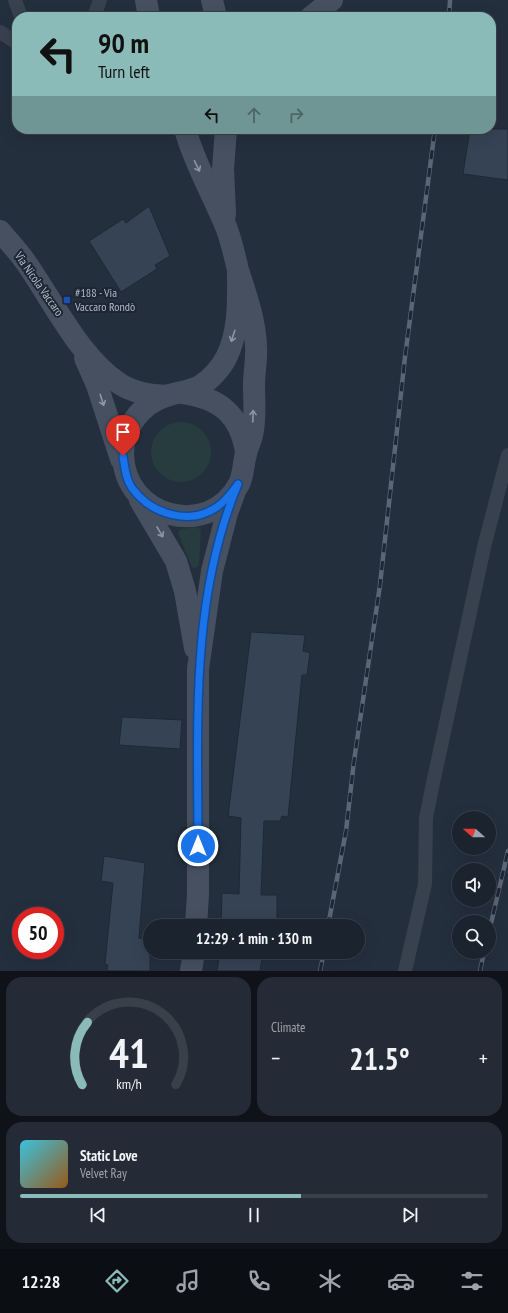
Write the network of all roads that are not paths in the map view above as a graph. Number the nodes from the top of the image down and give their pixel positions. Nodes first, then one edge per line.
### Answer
1 (15, 0) edge
2 (100, 0) edge
3 (146, 0) edge
4 (212, 0) edge
5 (332, 0) edge
6 (19, 12) edge
7 (96, 12) edge
8 (148, 12) edge
9 (215, 12) edge
10 (318, 12) edge
11 (0, 32) edge
12 (12, 40) edge
13 (186, 134) edge
14 (226, 134) edge
15 (225, 224) junction
16 (0, 231) edge
17 (238, 270) junction
18 (76, 339) junction
19 (175, 394) junction
20 (246, 453) junction
21 (508, 455) edge
22 (128, 480) junction
23 (238, 484) junction
24 (198, 669) junction
25 (196, 919) edge
26 (193, 959) edge
27 (191, 971) edge
28 (405, 971) edge

1 - 6 lane
2 - 7 lane
3 - 8 main road
4 - 9 main road
5 - 10 main road
11 - 12 lane
13 -> 15 main road
14 - 15 main road
15 - 17 main road
16 - 18 main road, Via Nicola Vaccaro
17 -> 19 main road
20 -> 17 main road
18 - 19 main road, Via Nicola Vaccaro
18 -> 22 main road, Via Nicola Vaccaro
19 - 20 main road
19 - 22 main road
20 - 23 main road
21 - 28 lane
22 - 23 main road
22 -> 24 main road, Via Nicola Vaccaro
23 - 24 main road, Via Nicola Vaccaro
24 - 25 main road, Via Nicola Vaccaro
26 - 27 main road

